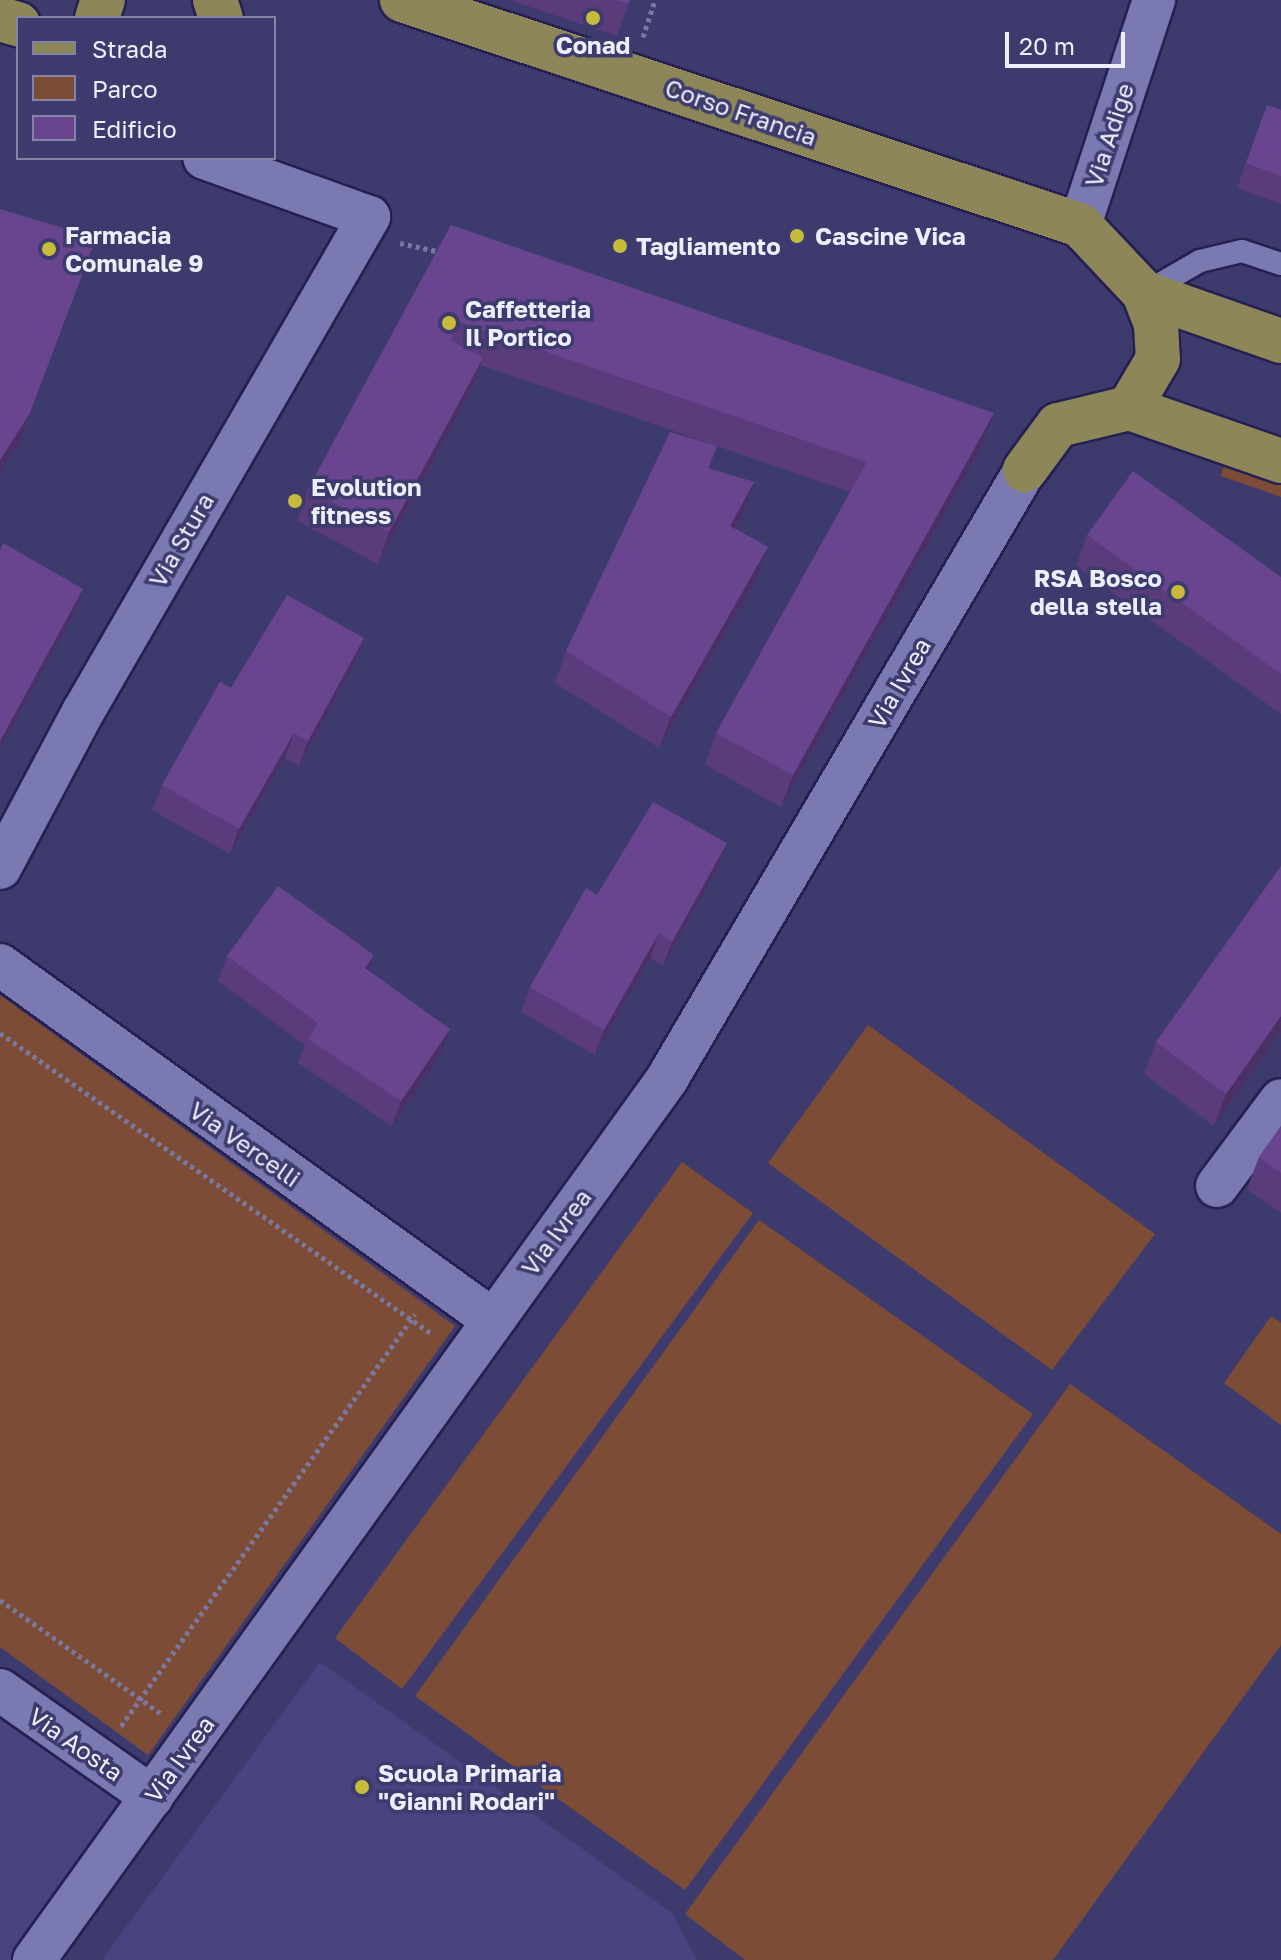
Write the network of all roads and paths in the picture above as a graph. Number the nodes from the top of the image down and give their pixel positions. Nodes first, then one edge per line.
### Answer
1 (402, 0) edge
2 (1154, 0) edge
3 (209, 160) edge
4 (364, 225) junction
5 (1080, 225) junction
6 (455, 257) edge
7 (1281, 264) edge
8 (1144, 293) junction
9 (1281, 341) edge
10 (1129, 408) junction
11 (1281, 461) edge
12 (1025, 470) joint
13 (0, 868) edge
14 (0, 965) edge
15 (0, 1033) edge
16 (1281, 1100) edge
17 (1217, 1186) dead end
18 (439, 1281) junction
19 (411, 1320) junction
20 (493, 1320) junction
21 (466, 1358) junction
22 (0, 1600) edge
23 (0, 1690) edge
24 (140, 1699) junction
25 (195, 1738) junction
26 (97, 1759) junction
27 (152, 1797) junction
28 (34, 1960) edge

1 - 5 main road, Corso Francia
2 - 5 street, Via Adige
3 - 4 street
4 - 6 path
4 - 13 street, Via Stura
5 - 8 main road
7 - 8 lane
8 - 9 main road
8 - 10 main road
10 - 11 main road
10 - 12 main road
12 - 20 street, Via Ivrea
14 - 18 street, Via Vercelli
15 - 19 path
16 - 17 street
18 - 19 path
18 - 20 street, Via Vercelli
19 - 21 path
19 - 24 path
20 - 21 street, Via Ivrea
21 - 25 street, Via Ivrea
22 - 24 path
23 - 26 street, Via Aosta
24 - 25 path
24 - 26 path
25 - 27 street, Via Ivrea
26 - 27 street, Via Aosta
27 - 28 street, Via Ivrea

